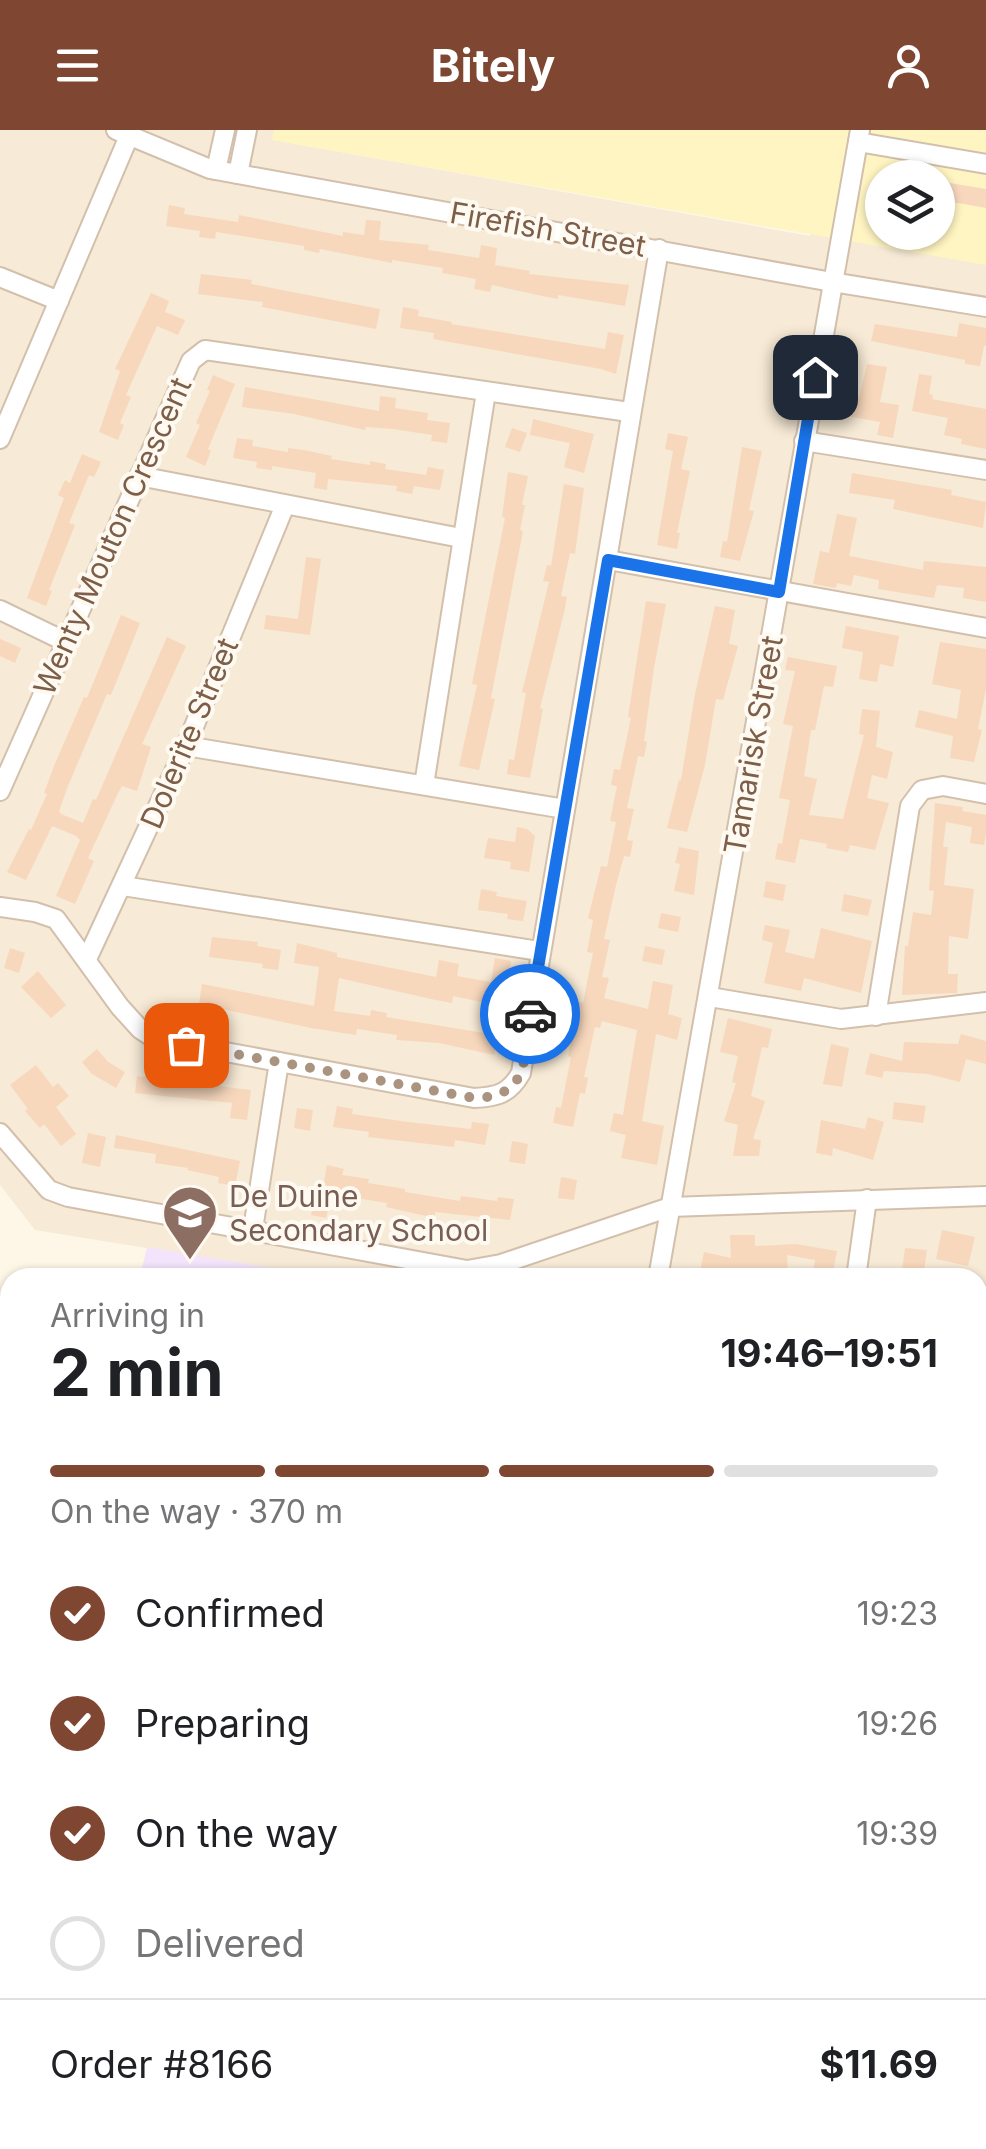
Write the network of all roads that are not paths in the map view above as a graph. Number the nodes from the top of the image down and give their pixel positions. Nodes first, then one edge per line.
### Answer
1 (225, 130) edge
2 (247, 130) edge
3 (122, 133) edge
4 (859, 136) edge
5 (986, 164) edge
6 (216, 170) junction
7 (238, 174) junction
8 (659, 249) junction
9 (0, 277) edge
10 (832, 282) junction
11 (58, 301) junction
12 (986, 307) edge
13 (486, 392) junction
14 (629, 412) junction
15 (0, 439) edge
16 (804, 440) junction
17 (986, 470) edge
18 (140, 476) junction
19 (285, 505) junction
20 (461, 538) junction
21 (608, 560) junction
22 (779, 592) junction
23 (0, 610) edge
24 (986, 628) edge
25 (64, 640) junction
26 (186, 746) junction
27 (424, 785) junction
28 (0, 790) edge
29 (986, 794) edge
30 (566, 809) junction
31 (123, 886) junction
32 (0, 907) edge
33 (539, 951) junction
34 (87, 959) junction
35 (710, 996) junction
36 (986, 1002) edge
37 (876, 1016) junction
38 (279, 1062) junction
39 (0, 1133) edge
40 (986, 1196) edge
41 (868, 1199) junction
42 (670, 1207) junction
43 (253, 1229) junction
44 (458, 1268) edge
45 (479, 1268) edge
46 (660, 1268) edge
47 (858, 1268) edge

1 - 6 street
2 - 7 street
3 - 6 street, Firefish Street
3 - 11 street
4 - 5 street
4 - 10 street, Tamarisk Street
6 - 7 street, Firefish Street
7 - 8 street, Firefish Street
8 - 10 street, Firefish Street
8 - 14 street
9 - 11 street
10 - 12 street, Firefish Street
10 - 16 street, Tamarisk Street
11 - 15 street
13 - 14 street, Wenty Mouton Crescent
13 - 18 street, Wenty Mouton Crescent
13 - 20 street
14 - 21 street
16 - 17 street
16 - 22 street, Tamarisk Street
18 - 19 street
18 - 25 street, Wenty Mouton Crescent
19 - 20 street
19 - 26 street, Dolerite Street
20 - 27 street
21 - 22 street
21 - 30 street
22 - 24 street
22 - 35 street, Tamarisk Street
23 - 25 street
25 - 28 street, Wenty Mouton Crescent
26 - 27 street
26 - 31 street, Dolerite Street
27 - 30 street
29 - 37 street
30 - 33 street
31 - 33 street
31 - 34 street, Dolerite Street
32 - 34 street
33 - 38 street
34 - 38 street
35 - 37 street
35 - 42 street, Tamarisk Street
36 - 37 street
38 - 43 street
39 - 43 street
40 - 41 street
41 - 42 street
41 - 47 street
42 - 45 street
42 - 46 street, Tamarisk Street
43 - 44 street

